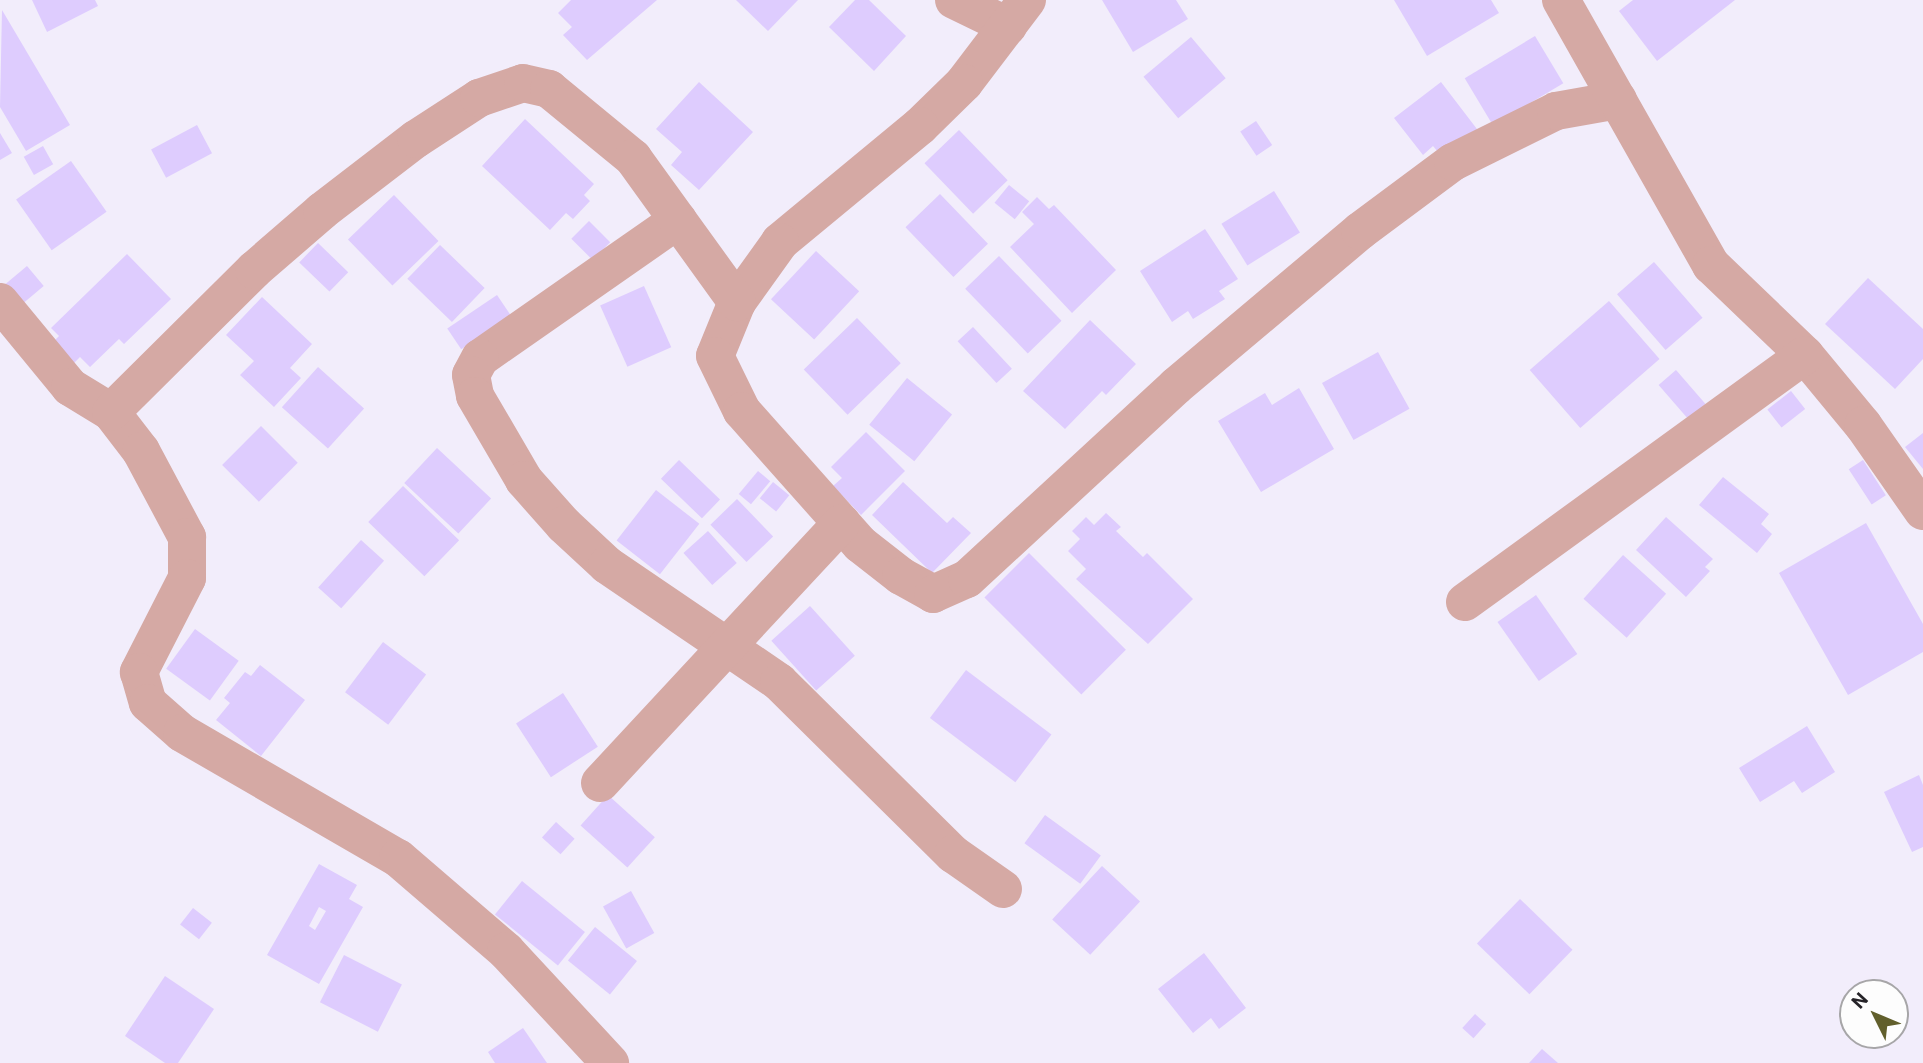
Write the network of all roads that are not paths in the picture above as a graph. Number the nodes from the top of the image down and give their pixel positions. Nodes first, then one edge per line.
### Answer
1 (954, 0) edge
2 (1561, 0) edge
3 (1017, 13) edge
4 (1618, 100) junction
5 (678, 220) junction
6 (0, 302) edge
7 (737, 302) junction
8 (1805, 355) junction
9 (111, 412) junction
10 (1923, 511) edge
11 (842, 523) junction
12 (1465, 602) dead end
13 (726, 647) junction
14 (600, 783) dead end
15 (1003, 889) dead end
16 (610, 1063) edge

1 - 3 street
2 - 4 street
3 - 7 street
4 - 8 street
4 - 11 street
5 - 7 street
5 - 9 street
5 - 13 street
6 - 9 street
7 - 11 street
8 - 10 street
8 - 12 street
9 - 16 street
11 - 13 street
13 - 14 street
13 - 15 street

